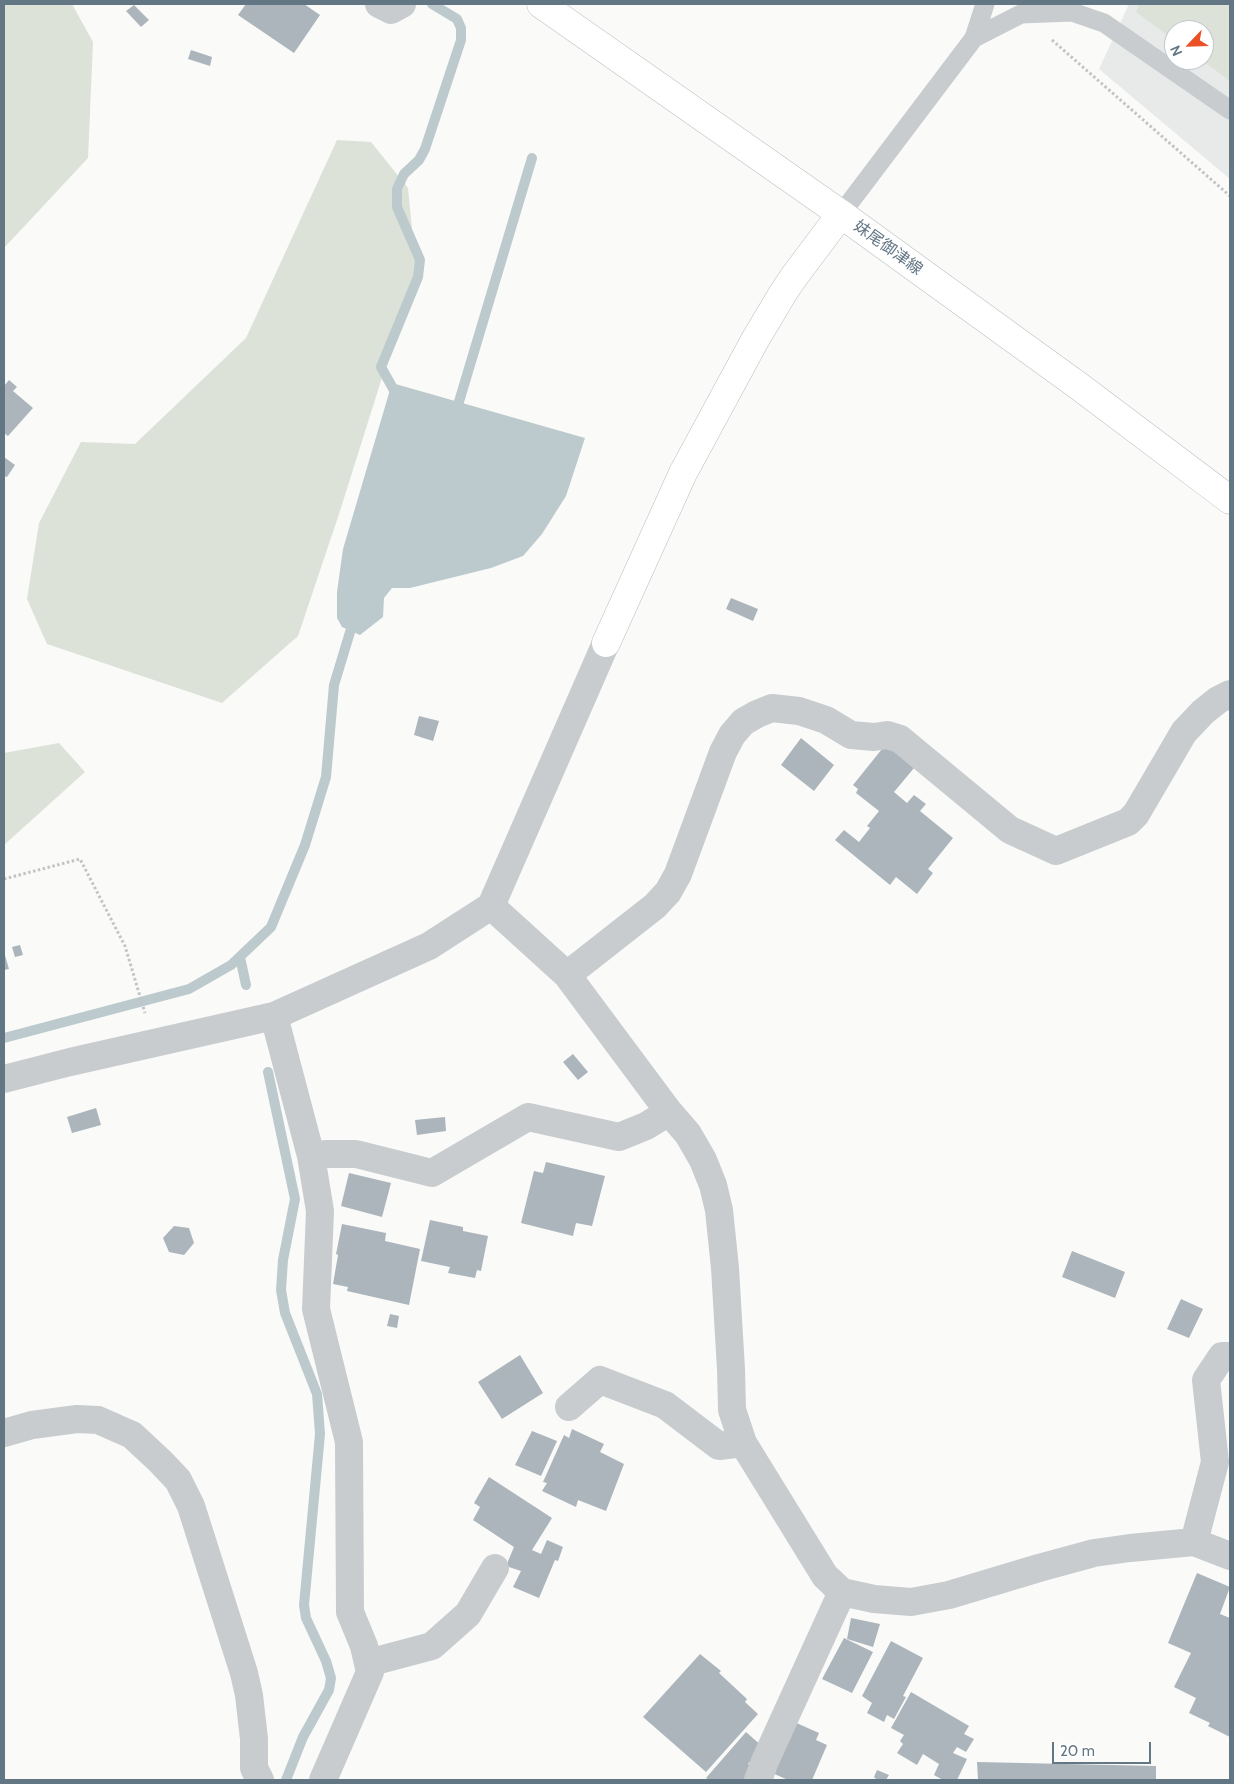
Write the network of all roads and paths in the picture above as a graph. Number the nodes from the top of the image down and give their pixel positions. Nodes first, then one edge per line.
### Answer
1 (379, 4) edge
2 (402, 4) edge
3 (541, 4) edge
4 (985, 4) edge
5 (1022, 14) junction
6 (974, 38) junction
7 (1230, 110) edge
8 (1230, 196) edge
9 (841, 214) junction
10 (1230, 500) edge
11 (606, 643) joint
12 (1230, 694) edge
13 (4, 878) edge
14 (491, 906) junction
15 (567, 975) junction
16 (146, 1016) dead end
17 (274, 1016) junction
18 (4, 1079) edge
19 (669, 1112) junction
20 (310, 1156) junction
21 (1230, 1356) edge
22 (569, 1407) dead end
23 (4, 1433) edge
24 (743, 1443) junction
25 (1194, 1542) junction
26 (1230, 1556) edge
27 (495, 1568) dead end
28 (842, 1592) junction
29 (368, 1663) junction
30 (260, 1780) edge
31 (323, 1780) edge
32 (758, 1780) edge

1 - 2 street
3 - 9 main road, 妹尾御津線
4 - 6 lane
5 - 6 lane
5 - 7 lane
5 - 8 path
6 - 9 lane
9 - 10 main road, 妹尾御津線
9 - 11 main road
11 - 14 street
12 - 15 street
13 - 16 path
14 - 15 street
14 - 17 street
15 - 19 street
17 - 18 street
17 - 20 street
19 - 20 street
19 - 24 street
20 - 29 street
21 - 25 street
22 - 24 street
23 - 30 street
24 - 28 street
25 - 26 street
25 - 28 street
27 - 29 street
28 - 32 street
29 - 31 street

